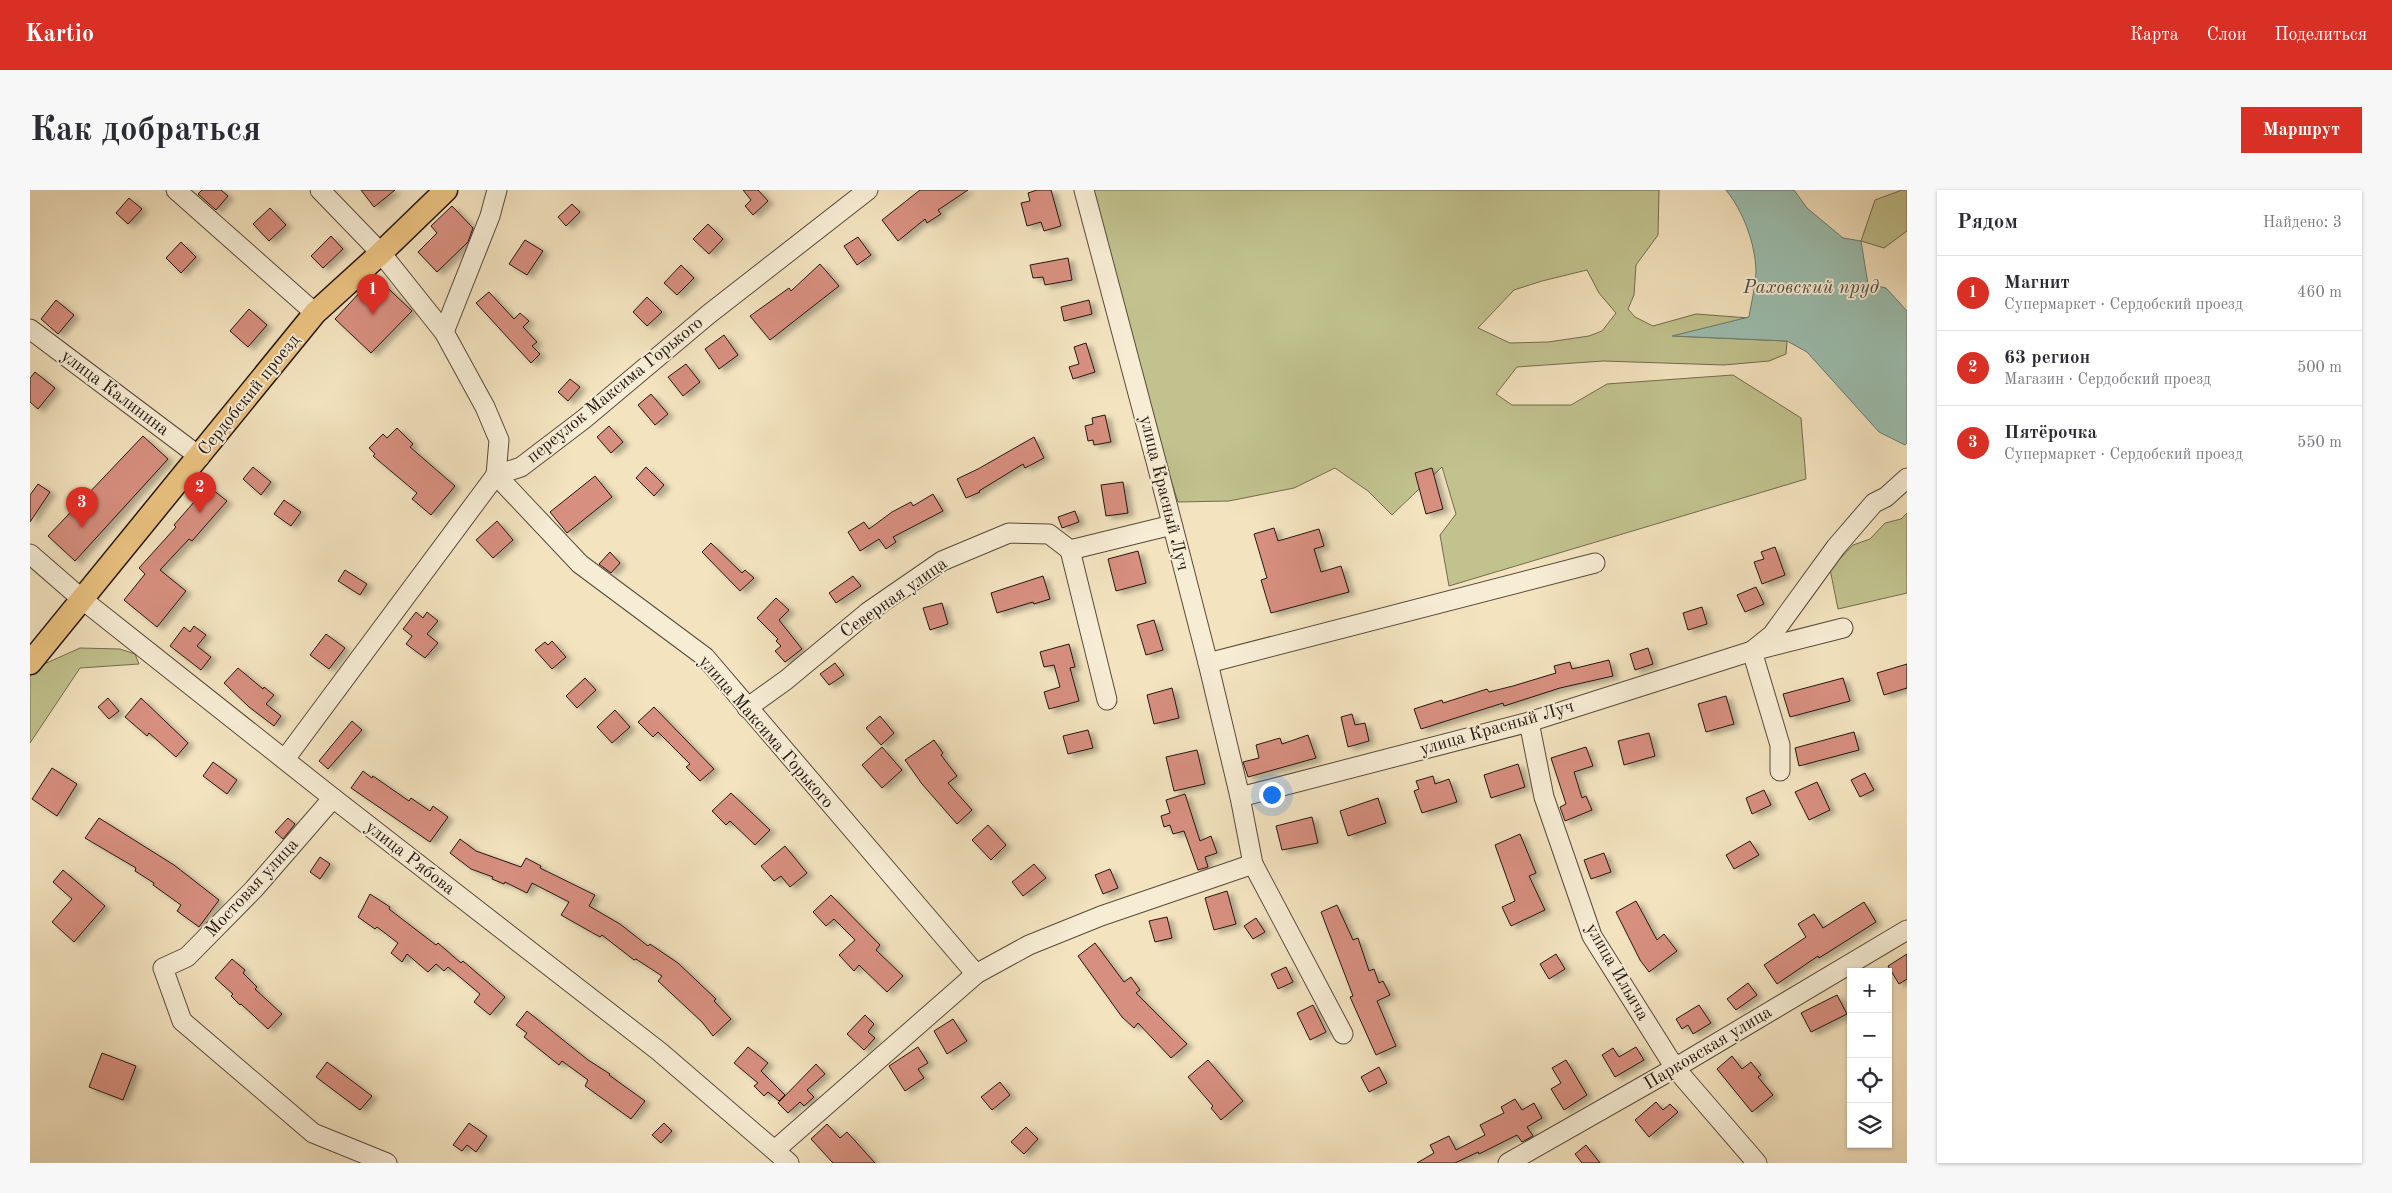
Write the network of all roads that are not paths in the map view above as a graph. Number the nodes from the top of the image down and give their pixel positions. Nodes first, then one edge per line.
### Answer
1 (176, 190) edge
2 (320, 190) edge
3 (446, 190) edge
4 (497, 190) edge
5 (868, 190) edge
6 (1084, 190) edge
7 (381, 253) junction
8 (315, 313) junction
9 (30, 329) edge
10 (444, 332) junction
11 (200, 457) junction
12 (496, 475) junction
13 (1907, 478) edge
14 (1172, 525) junction
15 (1070, 550) junction
16 (30, 554) edge
17 (1595, 563) dead end
18 (83, 600) junction
19 (1843, 628) dead end
20 (1752, 652) junction
21 (30, 663) edge
22 (1208, 663) junction
23 (1107, 700) dead end
24 (747, 708) junction
25 (1529, 722) junction
26 (285, 759) junction
27 (1780, 771) dead end
28 (1240, 797) junction
29 (333, 798) junction
30 (1253, 864) junction
31 (1907, 930) edge
32 (976, 974) junction
33 (1343, 1034) dead end
34 (1676, 1068) junction
35 (775, 1150) junction
36 (387, 1163) edge
37 (789, 1163) edge
38 (1508, 1163) edge
39 (1757, 1163) edge

1 - 8 street
2 - 7 street
3 - 7 main road, Сердобский проезд
4 - 10 street
5 - 12 street, переулок Максима Горького
6 - 14 street, улица Красный Луч
7 - 8 main road, Сердобский проезд
7 - 10 street
8 - 11 main road, Сердобский проезд
9 - 11 street, улица Калинина
10 - 12 street
11 - 18 main road, Сердобский проезд
12 - 24 street, улица Максима Горького
12 - 26 street
13 - 20 street, улица Красный Луч
14 - 15 street
14 - 22 street, улица Красный Луч
15 - 23 street
15 - 24 street, Северная улица
16 - 18 street, улица Рябова
17 - 22 street
18 - 21 main road, Сердобский проезд
18 - 26 street, улица Рябова
19 - 20 street, улица Красный Луч
20 - 25 street, улица Красный Луч
20 - 27 street
22 - 28 street, улица Красный Луч
24 - 32 street, улица Максима Горького
25 - 28 street, улица Красный Луч
25 - 34 street, улица Ильича
26 - 29 street, улица Рябова
28 - 30 street, улица Красный Луч
29 - 35 street, улица Рябова
29 - 36 street, Мостовая улица
30 - 32 street
30 - 33 street, улица Красный Луч
31 - 34 street, Парковская улица
32 - 35 street
34 - 38 street, Парковская улица
34 - 39 street, улица Ильича
35 - 37 street, улица Рябова

